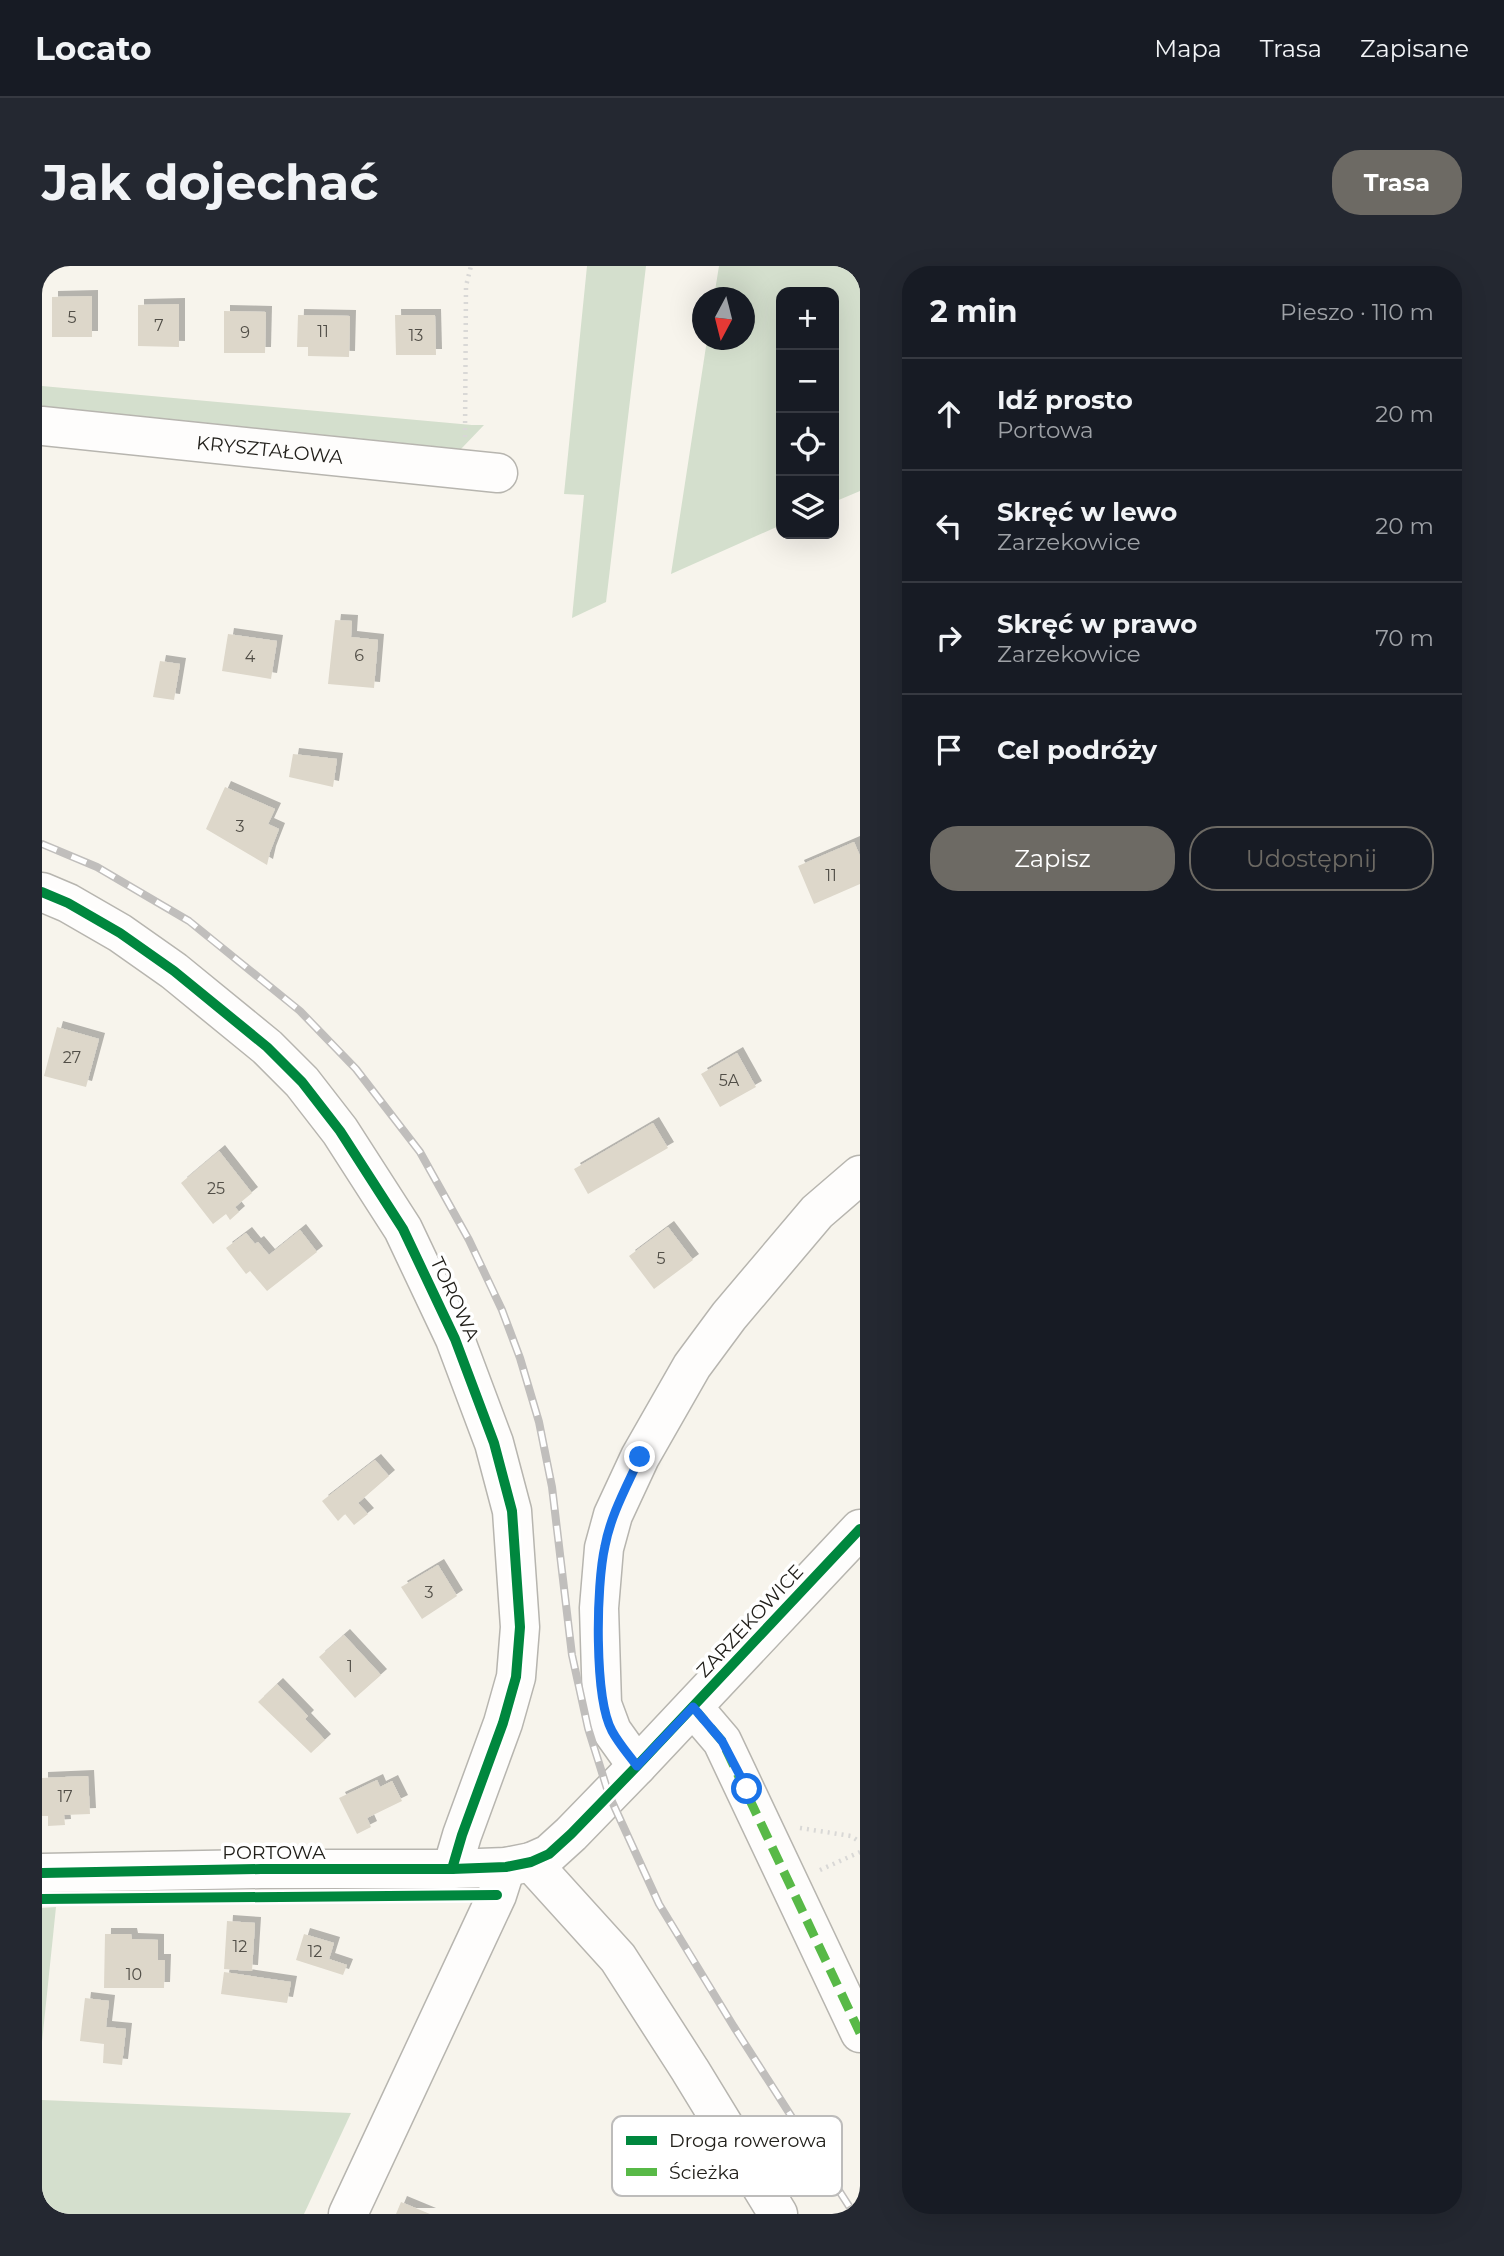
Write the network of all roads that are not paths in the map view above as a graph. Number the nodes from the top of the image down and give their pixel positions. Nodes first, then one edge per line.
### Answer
1 (42, 426) edge
2 (480, 471) road end
3 (42, 892) edge
4 (860, 1175) edge
5 (860, 1529) edge
6 (693, 1707) junction
7 (637, 1766) junction
8 (519, 1864) junction
9 (452, 1870) junction
10 (42, 1873) edge
11 (860, 2032) edge
12 (718, 2116) edge
13 (767, 2196) edge
14 (348, 2214) edge
15 (778, 2214) edge

1 - 2 street, KRYSZTAŁOWA
3 - 9 street, TOROWA
4 - 7 street
5 - 6 street, ZARZEKOWICE
6 - 7 street, ZARZEKOWICE
6 - 11 street
7 - 8 street, ZARZEKOWICE
8 - 9 street, PORTOWA
8 - 12 street
8 - 14 street
9 - 10 street, PORTOWA
13 - 15 street

